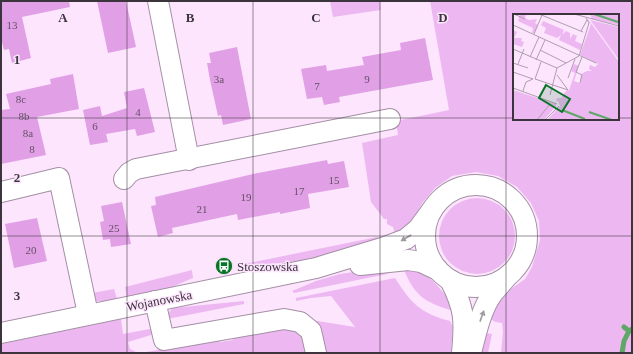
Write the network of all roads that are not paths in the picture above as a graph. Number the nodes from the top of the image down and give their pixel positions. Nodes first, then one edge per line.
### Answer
1 (158, 1) edge
2 (390, 119) dead end
3 (188, 160) junction
4 (130, 174) dead end
5 (1, 192) edge
6 (432, 210) junction
7 (316, 268) junction
8 (510, 274) junction
9 (444, 275) junction
10 (155, 301) junction
11 (88, 314) junction
12 (1, 333) edge
13 (316, 353) edge
14 (462, 353) edge
15 (471, 353) edge

1 - 3 street
2 - 3 street
3 - 4 street
5 - 11 street
6 -> 7 street, Wojanowska
6 - 8 street
6 - 9 street
7 - 9 street, Wojanowska
7 - 10 street, Wojanowska
8 - 9 street
15 -> 8 street
9 - 14 street
10 - 11 street, Wojanowska
10 - 13 street
11 - 12 street, Wojanowska

